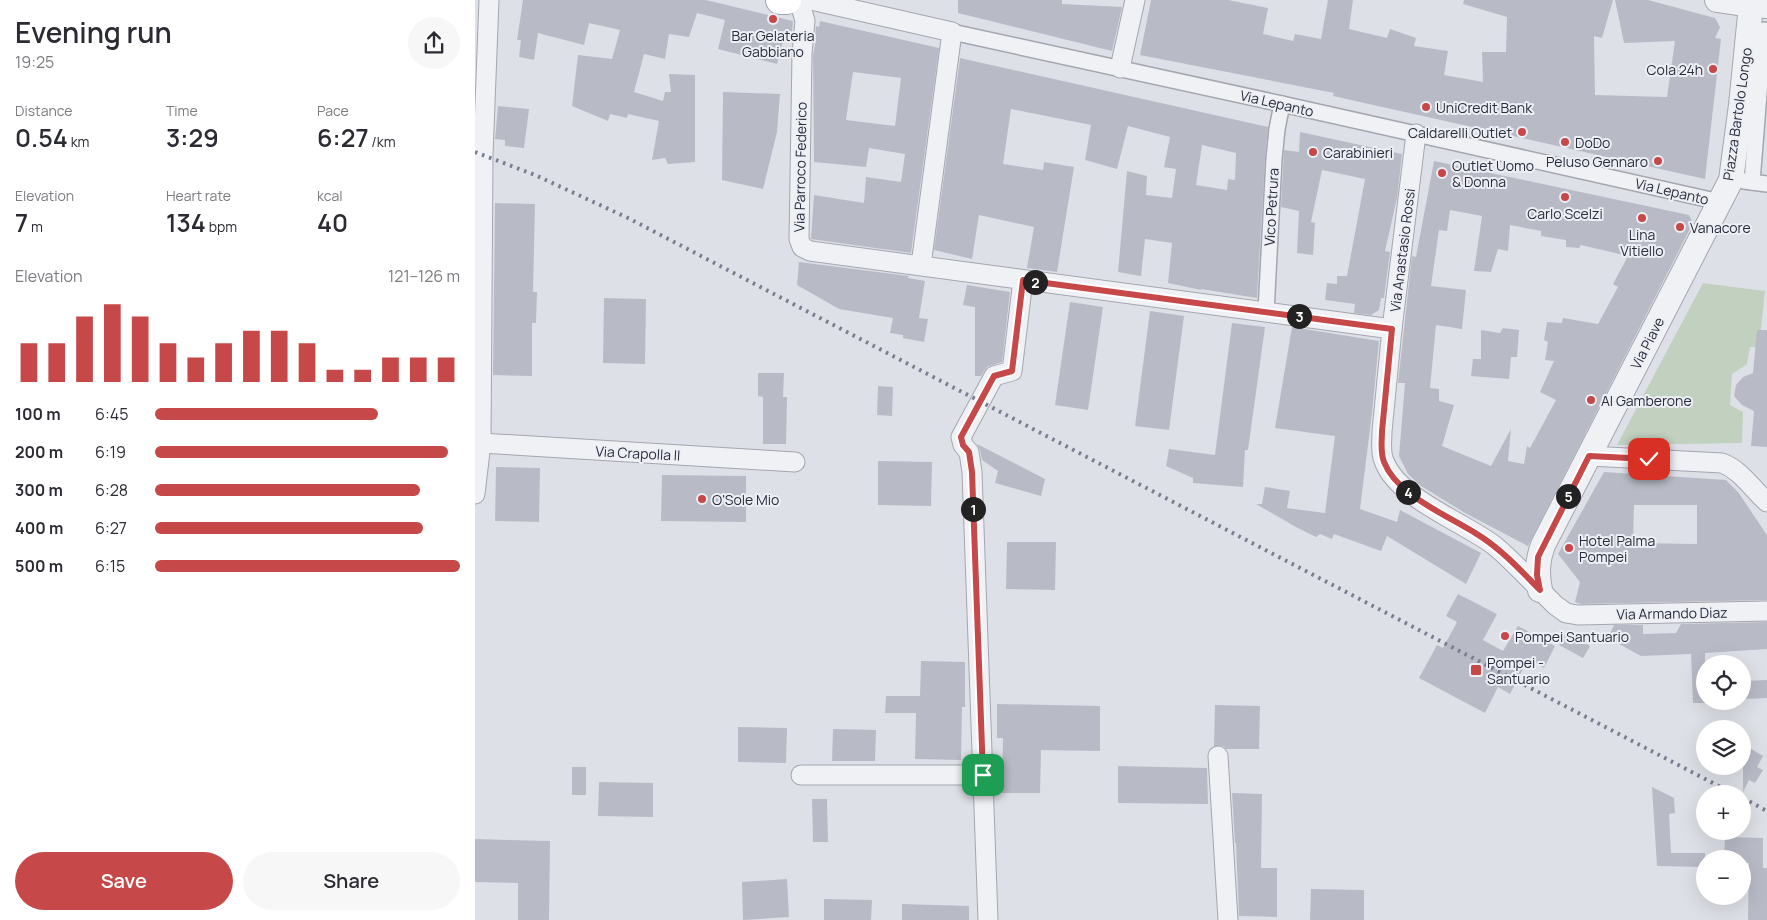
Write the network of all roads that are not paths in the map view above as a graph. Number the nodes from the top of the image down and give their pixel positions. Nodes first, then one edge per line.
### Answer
1 (489, 0) edge
2 (779, 0) edge
3 (787, 0) edge
4 (795, 0) edge
5 (811, 0) edge
6 (1135, 0) edge
7 (1717, 0) edge
8 (841, 4) edge
9 (1756, 4) edge
10 (1760, 30) edge
11 (952, 32) junction
12 (1120, 68) junction
13 (1282, 104) junction
14 (1416, 134) junction
15 (1754, 182) edge
16 (1720, 202) junction
17 (1703, 234) joint
18 (921, 265) junction
19 (1023, 280) junction
20 (1266, 312) junction
21 (1392, 329) junction
22 (481, 443) junction
23 (1589, 456) junction
24 (795, 462) dead end
25 (475, 494) edge
26 (1767, 502) edge
27 (1540, 590) junction
28 (1767, 611) edge
29 (1578, 615) joint
30 (1218, 756) dead end
31 (801, 775) dead end
32 (983, 775) junction
33 (988, 920) edge
34 (1228, 920) edge

1 - 22 street
2 - 3 main road
4 - 18 street, Via Parroco Federico
5 - 8 street, Via Lepanto
6 - 12 street
7 - 9 street
8 - 11 street, Via Lepanto
9 - 10 street, Piazza Bartolo Longo
10 - 15 street
10 - 16 street, Piazza Bartolo Longo
11 - 12 street, Via Lepanto
11 - 18 street
12 - 13 street, Via Lepanto
13 - 14 street, Via Lepanto
13 - 20 street, Vico Petrura
14 - 16 street, Via Lepanto
14 - 21 street, Via Anastasio Rossi
16 - 17 street, Piazza Bartolo Longo
17 - 23 street, Via Piave
18 - 19 street, Via Parroco Federico
19 - 20 street, Via Parroco Federico
19 - 32 street
20 - 21 street, Via Parroco Federico
21 - 27 street, Via Anastasio Rossi
22 - 24 street, Via Crapolla II
22 - 25 street
23 - 26 street
23 - 27 street, Via Piave
27 - 29 street, Via Anastasio Rossi
28 - 29 street, Via Armando Diaz
30 - 34 street
31 - 32 street
32 - 33 street

